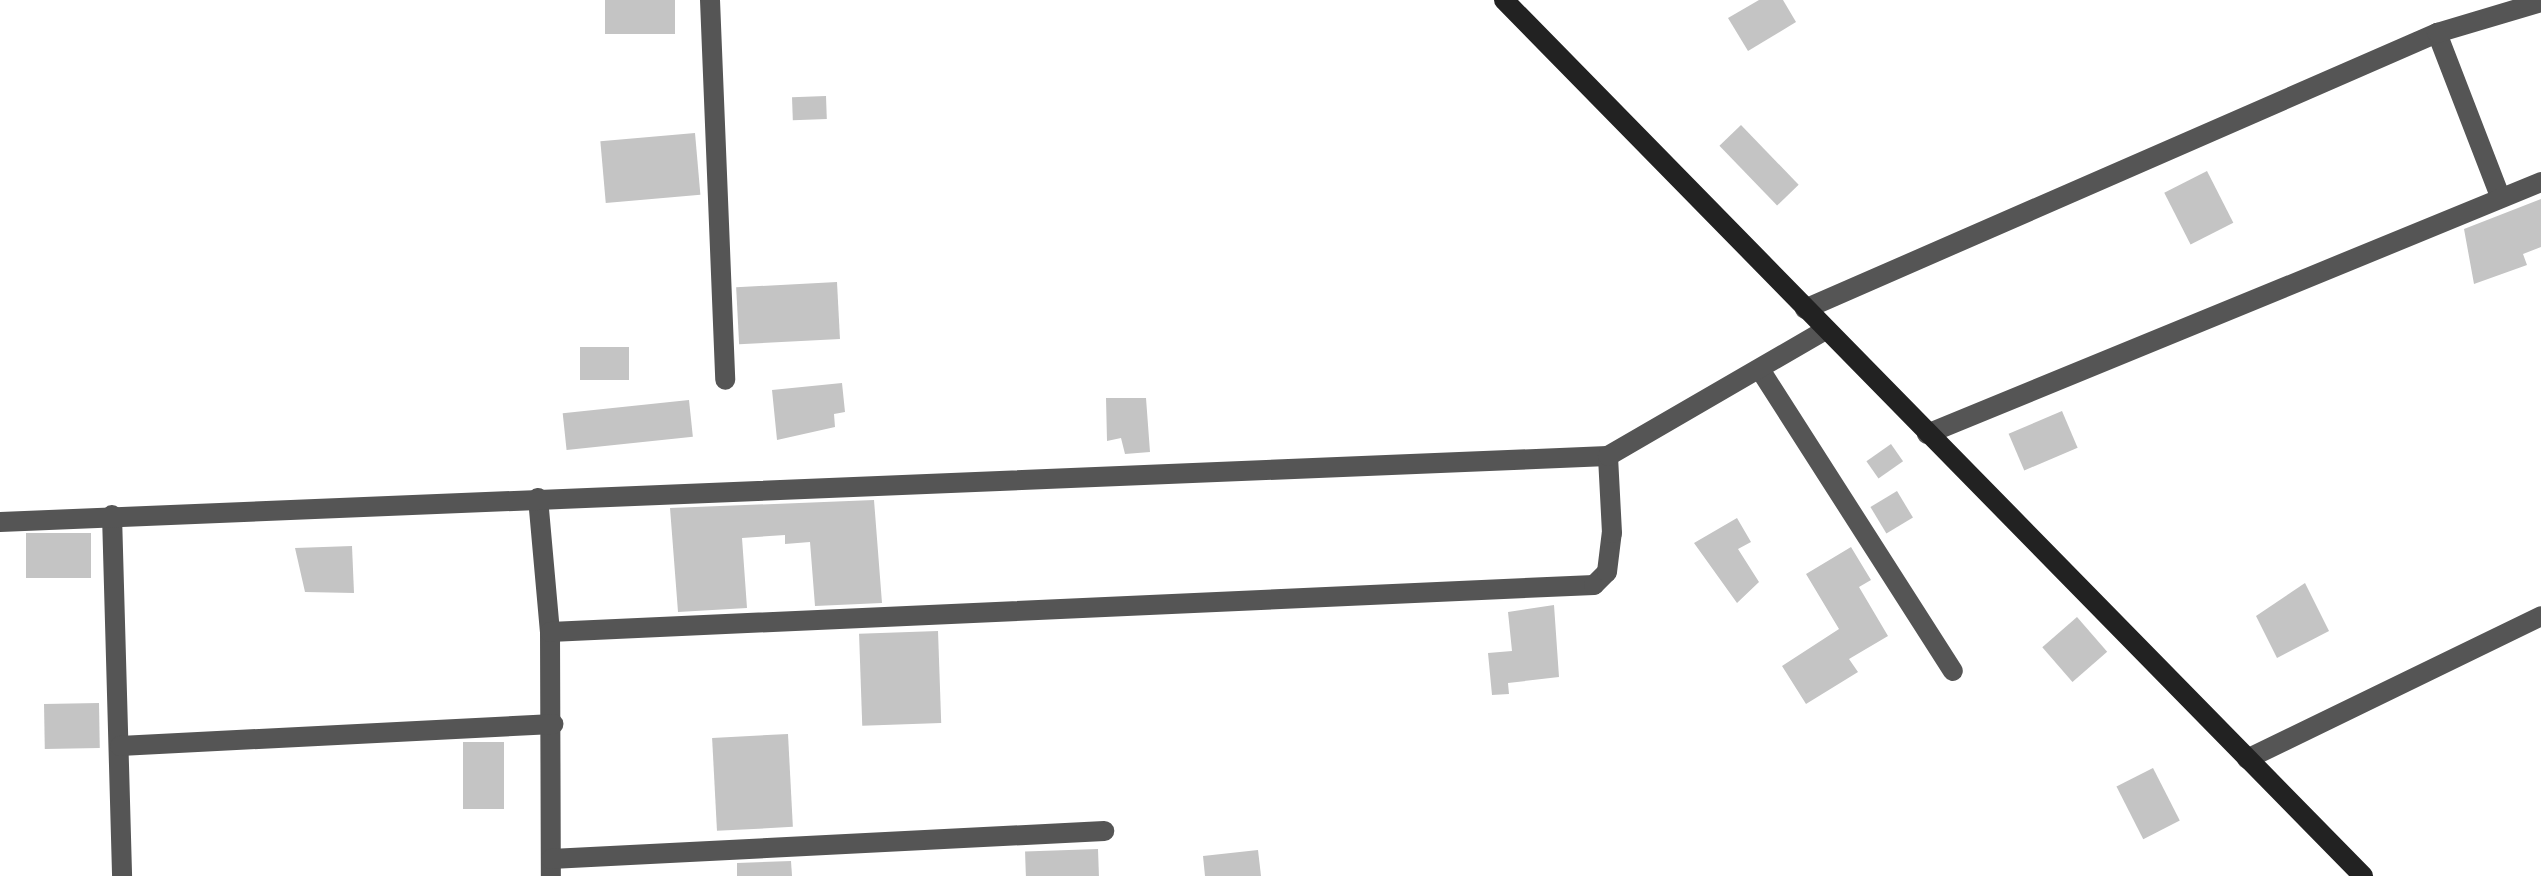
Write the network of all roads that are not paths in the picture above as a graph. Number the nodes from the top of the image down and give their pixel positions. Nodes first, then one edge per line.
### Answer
1 (710, 0) edge
2 (1504, 0) edge
3 (2541, 2) edge
4 (2436, 33) junction
5 (2541, 182) edge
6 (2500, 196) junction
7 (1805, 309) junction
8 (1825, 330) junction
9 (1761, 371) junction
10 (726, 380) dead end
11 (1927, 434) junction
12 (1608, 456) junction
13 (538, 498) junction
14 (112, 515) junction
15 (0, 522) edge
16 (2541, 616) edge
17 (550, 632) junction
18 (1953, 671) dead end
19 (552, 724) junction
20 (120, 746) junction
21 (2247, 759) junction
22 (1104, 832) dead end
23 (551, 868) edge
24 (122, 876) edge
25 (2364, 876) edge

1 - 10 street
2 - 7 main road
3 - 4 street
4 - 6 street
4 - 7 street
5 - 6 street
6 - 11 street
7 - 8 main road
8 - 9 street
8 - 11 main road
9 - 12 street
9 - 18 street
11 - 21 main road
12 - 13 street
12 - 17 street
13 - 14 street
13 - 17 street
14 - 15 street
14 - 20 street
16 - 21 street
17 - 19 street
19 - 20 street
19 - 23 street
20 - 24 street
21 - 25 main road
22 - 23 street

